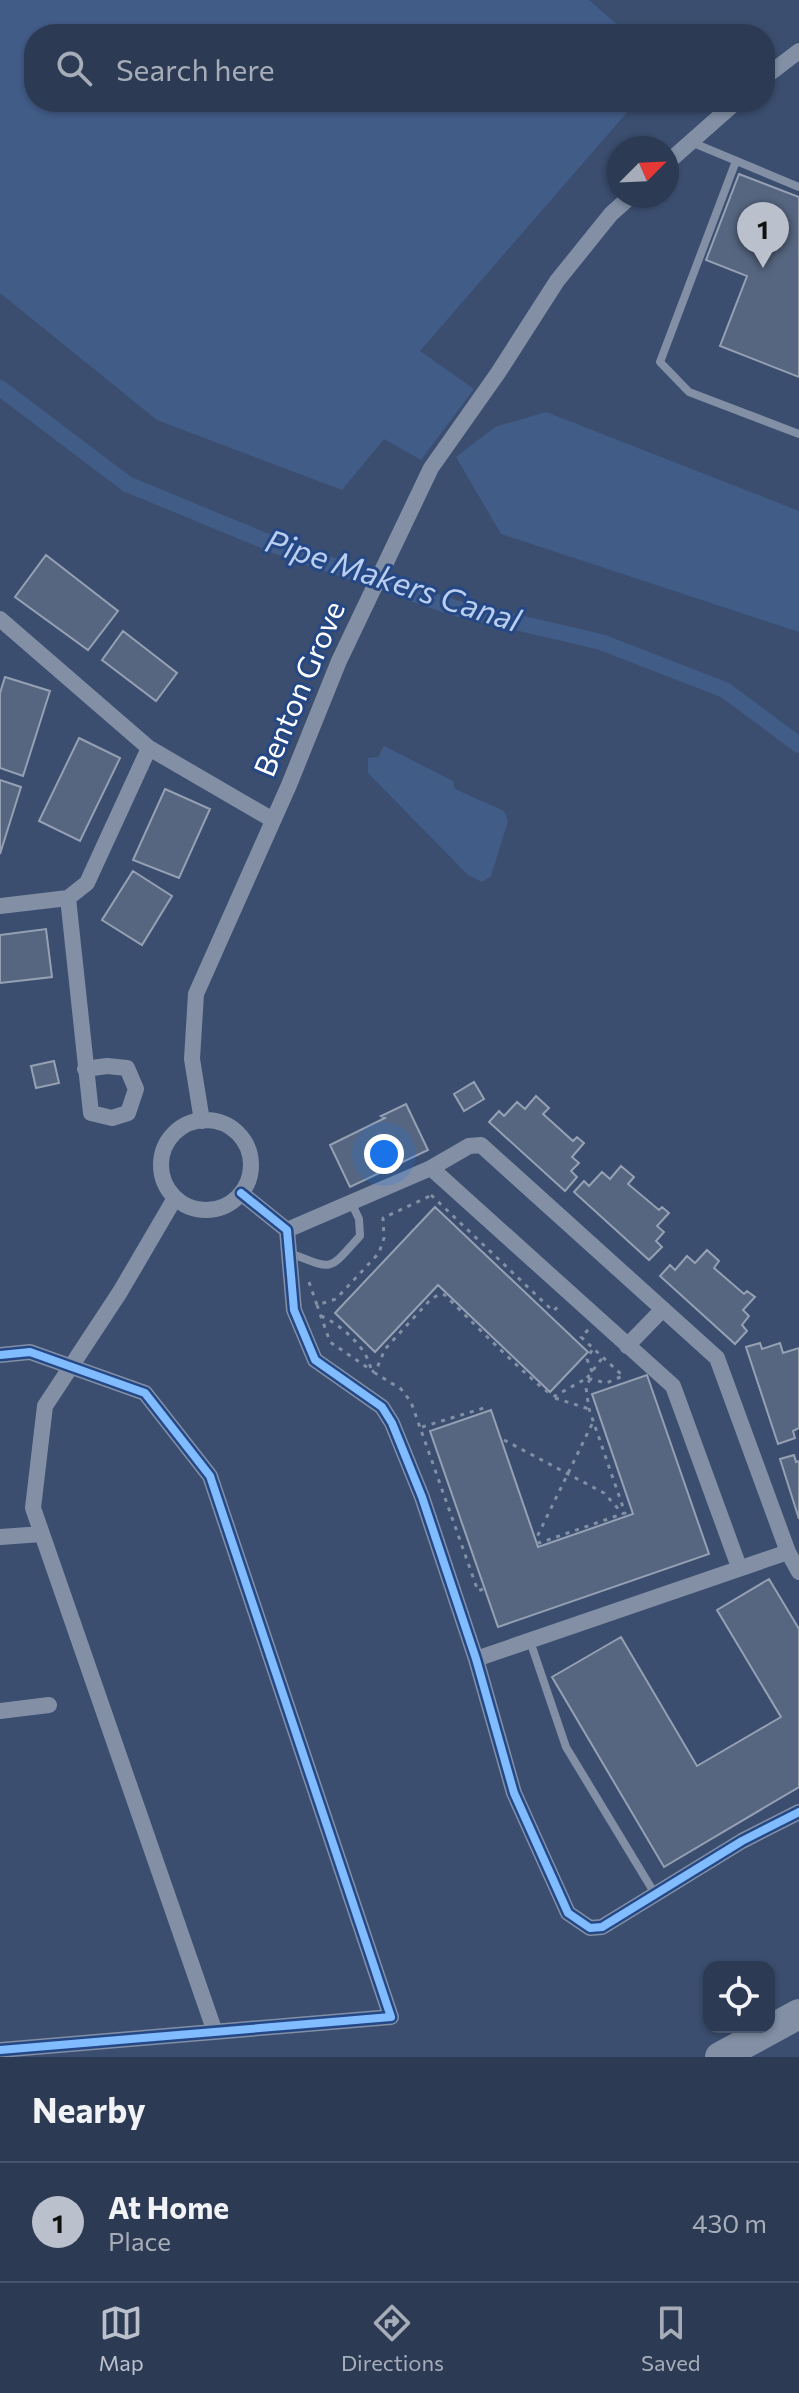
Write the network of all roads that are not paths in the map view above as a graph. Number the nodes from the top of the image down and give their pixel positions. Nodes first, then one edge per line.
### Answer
1 (799, 51) edge
2 (775, 69) edge
3 (724, 112) edge
4 (690, 142) junction
5 (679, 152) edge
6 (736, 161) junction
7 (799, 187) edge
8 (618, 208) edge
9 (799, 434) edge
10 (0, 619) edge
11 (149, 748) junction
12 (273, 820) junction
13 (68, 898) junction
14 (0, 906) edge
15 (85, 1069) dead end
16 (202, 1121) junction
17 (435, 1171) junction
18 (241, 1193) junction
19 (175, 1198) junction
20 (351, 1202) junction
21 (287, 1230) junction
22 (289, 1253) junction
23 (663, 1309) junction
24 (627, 1346) junction
25 (0, 1355) edge
26 (70, 1367) junction
27 (42, 1534) junction
28 (0, 1537) edge
29 (788, 1552) junction
30 (739, 1567) junction
31 (799, 1572) edge
32 (530, 1641) junction
33 (476, 1659) junction
34 (49, 1705) dead end
35 (0, 1711) edge
36 (799, 1812) edge
37 (655, 1894) junction
38 (799, 2014) edge
39 (215, 2032) junction
40 (0, 2050) edge
41 (720, 2057) edge

1 - 2 street
3 - 4 street
4 - 5 street
4 - 6 lane
6 - 7 lane
6 - 9 lane
8 - 12 street, Benton Grove
10 - 11 street
11 - 12 street
11 - 13 street
12 - 16 street, Benton Grove
13 - 14 street
13 - 15 street
16 - 18 street
16 - 19 street
17 - 20 street
17 - 23 street
17 - 24 street
18 - 19 street
18 - 21 street
19 - 26 street
20 - 21 street
20 - 22 lane
21 - 22 street
22 - 33 street
23 - 24 street
23 - 29 street
24 - 30 street
25 - 26 street
26 - 27 street
26 - 39 street
27 - 28 street
27 - 39 street
29 - 30 street
29 - 31 street
30 - 32 street
32 - 33 street
32 - 37 lane
33 - 37 street
34 - 35 street
36 - 37 street
38 - 41 highway
39 - 40 street

